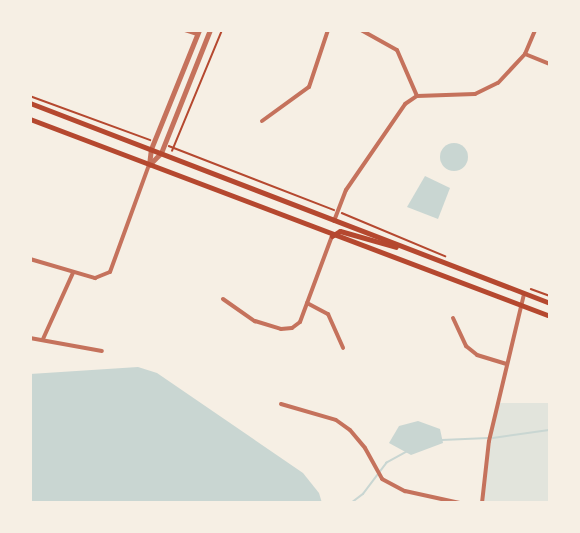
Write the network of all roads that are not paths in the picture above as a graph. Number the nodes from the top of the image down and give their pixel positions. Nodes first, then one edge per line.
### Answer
1 (185, 30) edge
2 (210, 30) edge
3 (328, 30) edge
4 (361, 30) edge
5 (535, 30) edge
6 (198, 32) edge
7 (525, 54) junction
8 (550, 64) edge
9 (417, 96) junction
10 (30, 103) edge
11 (30, 118) edge
12 (262, 122) dead end
13 (151, 149) junction
14 (161, 153) junction
15 (149, 165) junction
16 (334, 221) junction
17 (332, 236) junction
18 (403, 248) junction
19 (30, 259) edge
20 (73, 273) junction
21 (524, 294) junction
22 (223, 299) dead end
23 (307, 303) junction
24 (550, 303) edge
25 (520, 306) junction
26 (550, 316) edge
27 (453, 318) dead end
28 (30, 338) edge
29 (43, 339) junction
30 (343, 348) dead end
31 (102, 351) dead end
32 (506, 364) junction
33 (281, 404) dead end
34 (460, 503) edge
35 (482, 503) edge

1 - 6 street
2 - 14 street
3 - 12 street
4 - 9 street
5 - 7 street
6 - 13 street
7 - 8 street
7 - 9 street
9 - 16 street
10 - 13 main road
11 - 15 main road
13 - 14 main road
13 - 15 street
14 - 15 street
14 - 16 main road
15 - 17 main road
15 - 20 street
16 - 18 main road
17 - 18 main road
17 - 23 street
17 - 25 main road
18 - 21 main road
19 - 20 street
20 - 29 street
21 - 24 main road
21 - 25 street
22 - 23 street
23 - 30 street
25 - 26 main road
25 - 32 street
27 - 32 street
28 - 29 street
29 - 31 street
32 - 35 street
33 - 34 street

